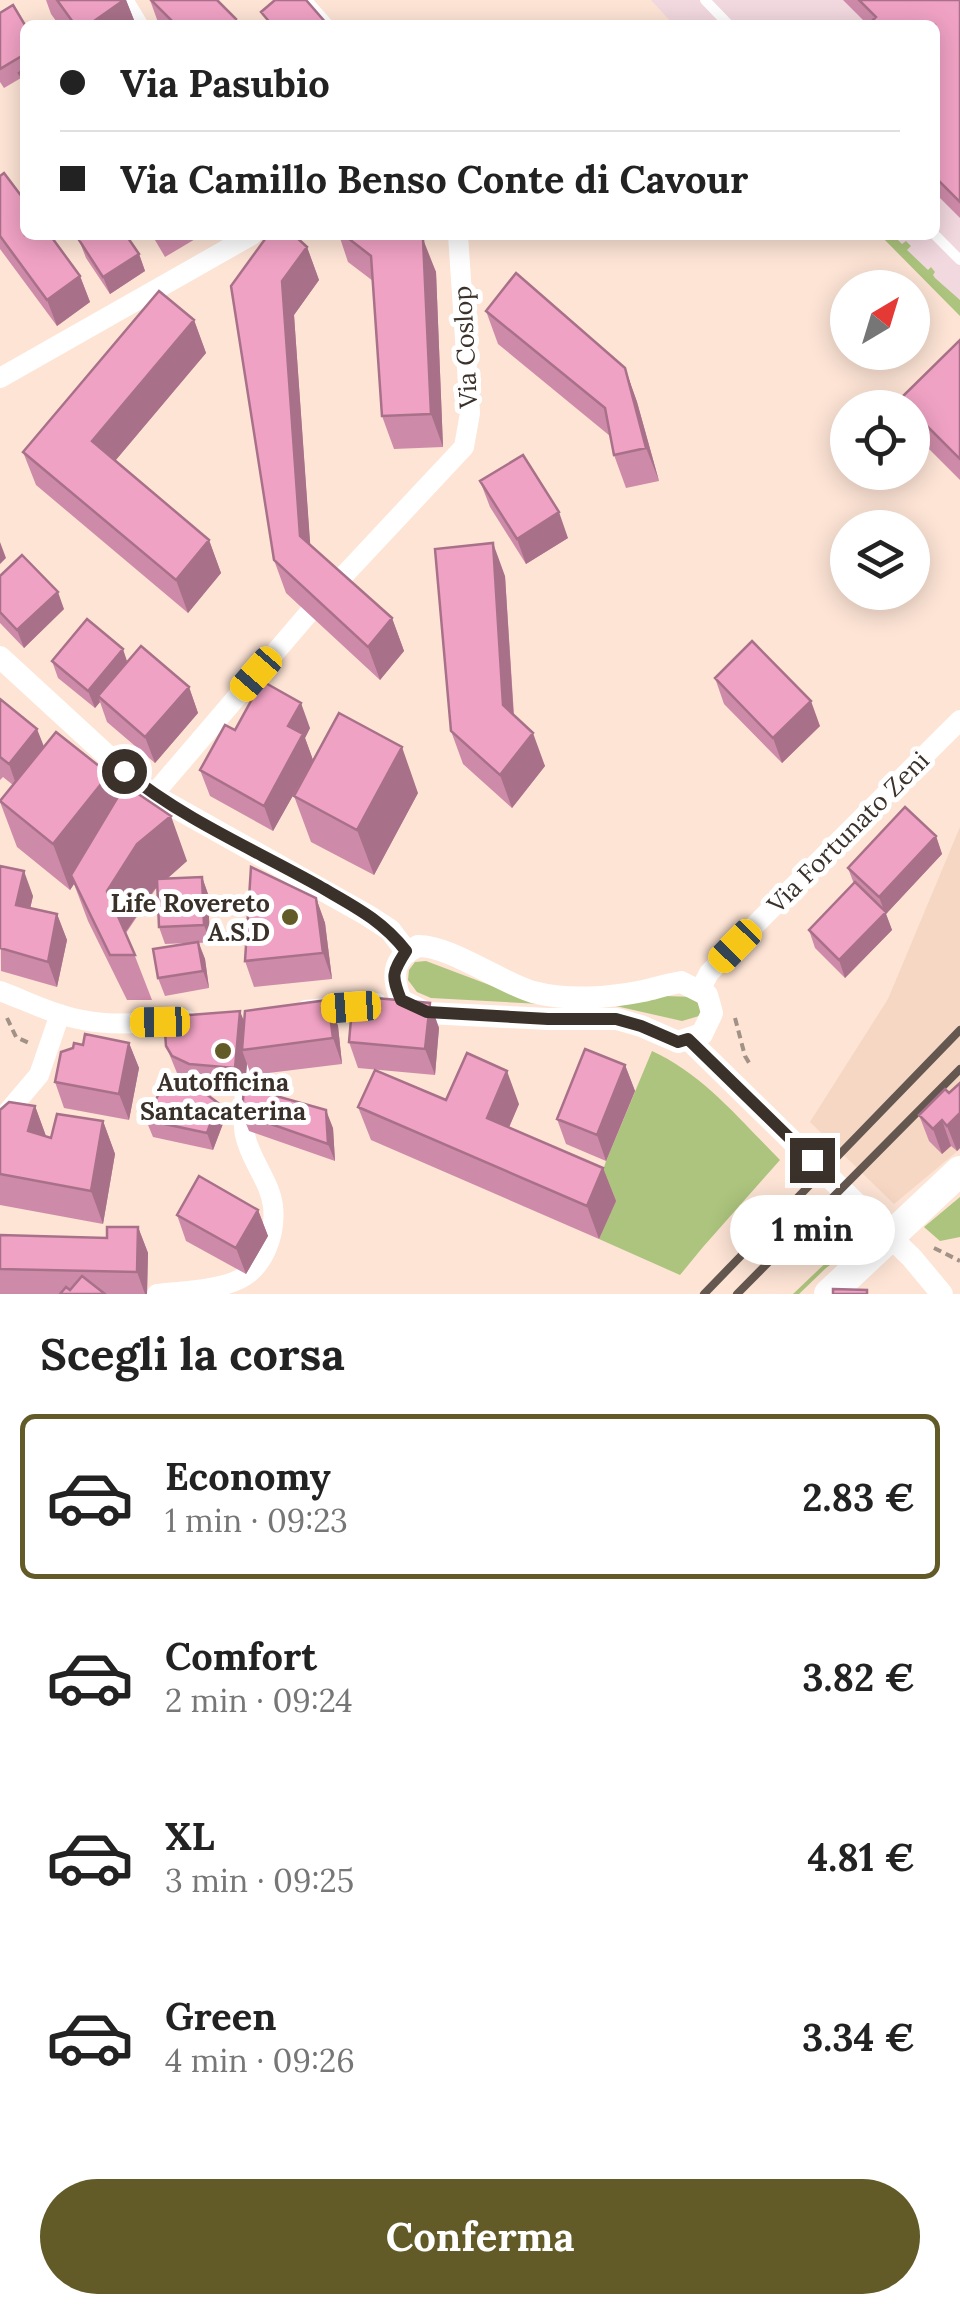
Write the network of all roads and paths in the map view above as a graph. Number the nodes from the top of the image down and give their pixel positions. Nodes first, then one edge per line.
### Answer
1 (307, 0) edge
2 (705, 0) edge
3 (325, 20) edge
4 (724, 20) edge
5 (236, 240) edge
6 (458, 240) edge
7 (940, 240) edge
8 (960, 260) edge
9 (0, 378) edge
10 (332, 587) edge
11 (308, 614) edge
12 (0, 657) edge
13 (960, 720) edge
14 (153, 794) junction
15 (406, 951) junction
16 (700, 990) junction
17 (0, 991) edge
18 (401, 1000) junction
19 (0, 1012) edge
20 (286, 1012) edge
21 (60, 1014) junction
22 (215, 1017) edge
23 (252, 1029) edge
24 (16, 1037) dead end
25 (688, 1039) junction
26 (0, 1121) edge
27 (960, 1171) edge
28 (918, 1251) junction
29 (960, 1261) edge
30 (844, 1285) edge
31 (157, 1294) edge
32 (942, 1294) edge

1 - 3 lane
2 - 4 lane
5 - 9 street
6 - 10 street, Via Coslop
7 - 8 lane
11 - 14 street
12 - 14 street
13 - 16 street, Via Fortunato Zeni
14 - 15 street
15 - 16 street
15 - 18 street
16 - 25 street
17 - 21 street
18 - 20 street
18 - 25 street
19 - 24 path
21 - 22 street
21 - 26 street
23 - 31 street
25 - 28 street
27 - 30 main road
28 - 29 path
28 - 32 street

